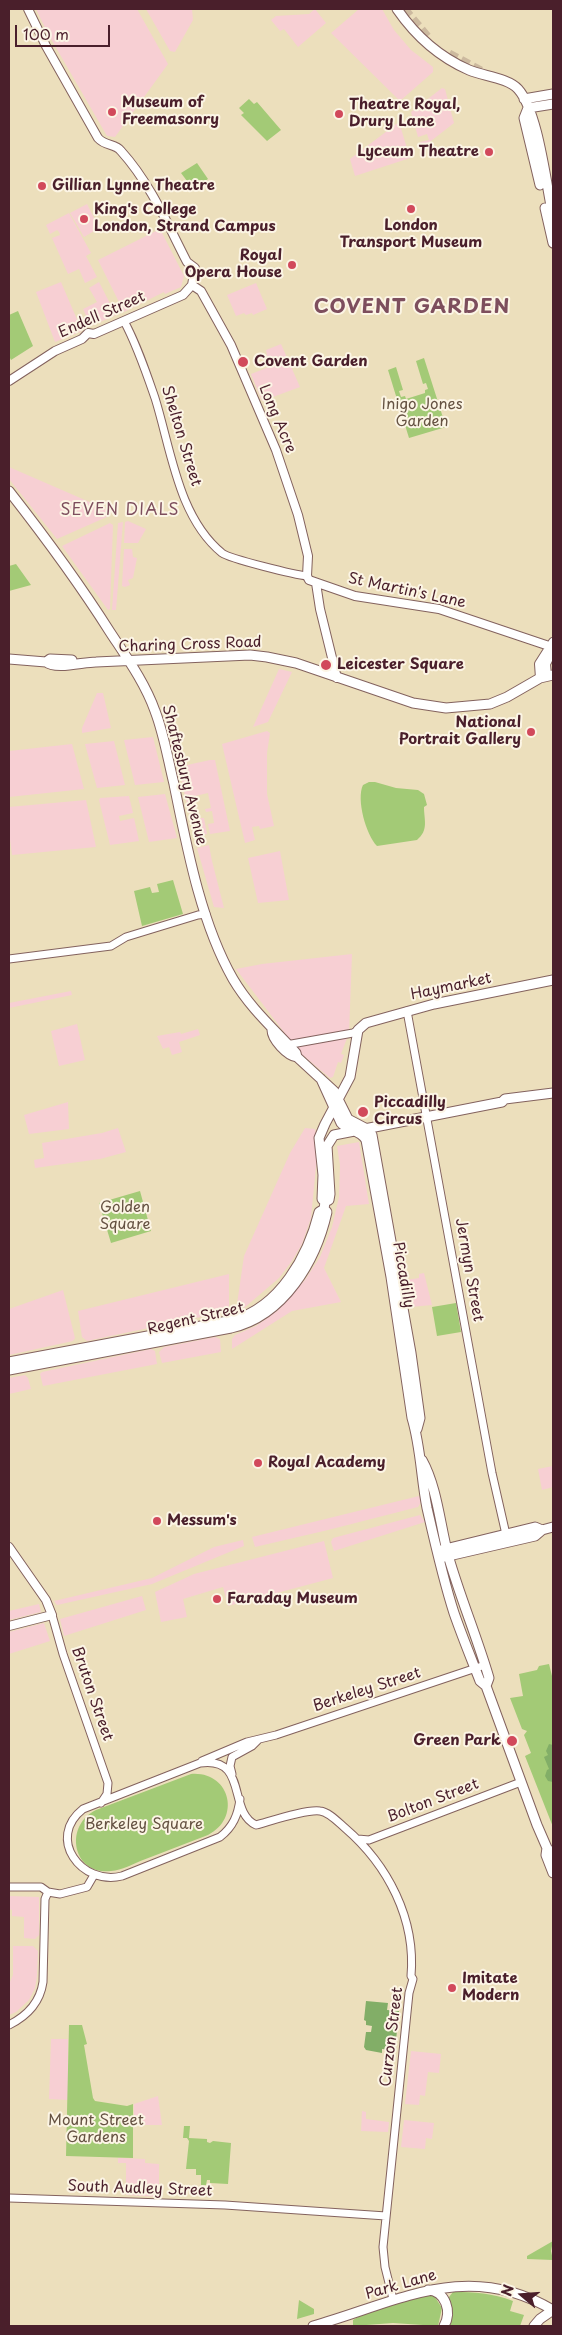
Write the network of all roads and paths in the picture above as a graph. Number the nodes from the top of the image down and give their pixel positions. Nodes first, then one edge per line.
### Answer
1 (28, 9) edge
2 (397, 9) edge
3 (553, 94) edge
4 (524, 99) junction
5 (553, 104) edge
6 (528, 108) junction
7 (553, 216) edge
8 (553, 243) edge
9 (192, 285) junction
10 (124, 321) junction
11 (9, 381) edge
12 (9, 491) edge
13 (307, 576) junction
14 (316, 583) junction
15 (552, 647) edge
16 (9, 659) edge
17 (129, 661) junction
18 (547, 676) edge
19 (337, 678) junction
20 (206, 914) junction
21 (9, 959) edge
22 (553, 980) edge
23 (407, 1011) junction
24 (358, 1030) junction
25 (272, 1033) junction
26 (287, 1045) junction
27 (297, 1057) junction
28 (320, 1079) junction
29 (553, 1093) edge
30 (339, 1100) junction
31 (333, 1109) junction
32 (427, 1116) junction
33 (367, 1129) junction
34 (354, 1131) junction
35 (323, 1208) junction
36 (9, 1362) edge
37 (9, 1370) edge
38 (416, 1429) junction
39 (553, 1527) edge
40 (542, 1530) junction
41 (506, 1534) junction
42 (514, 1542) junction
43 (9, 1547) edge
44 (443, 1554) junction
45 (52, 1615) junction
46 (9, 1626) edge
47 (485, 1665) junction
48 (475, 1668) junction
49 (486, 1686) junction
50 (258, 1740) junction
51 (200, 1763) junction
52 (233, 1777) junction
53 (108, 1782) junction
54 (520, 1782) junction
55 (123, 1794) junction
56 (240, 1798) junction
57 (100, 1802) junction
58 (355, 1837) junction
59 (550, 1851) edge
60 (553, 1873) edge
61 (94, 1875) junction
62 (9, 1887) edge
63 (48, 1892) junction
64 (9, 2025) edge
65 (9, 2198) edge
66 (386, 2216) junction
67 (428, 2290) junction
68 (393, 2299) junction
69 (553, 2310) edge
70 (314, 2326) edge
71 (444, 2326) edge
72 (534, 2326) edge

1 - 9 main road
2 - 4 main road
3 - 4 main road
4 - 6 main road
5 - 6 main road
6 - 7 main road
6 - 8 main road
9 - 10 main road, Endell Street
9 - 13 main road, Long Acre
10 - 11 main road, Endell Street
10 - 13 street, Shelton Street
12 - 17 main road, Shaftesbury Avenue
13 - 14 main road, St Martin's Lane
14 - 15 main road, St Martin's Lane
14 - 19 main road
15 - 18 main road
16 - 17 main road, Charing Cross Road
17 - 19 main road, Charing Cross Road
17 - 20 main road, Shaftesbury Avenue
18 - 19 main road, Charing Cross Road
20 - 21 street
20 - 25 main road, Shaftesbury Avenue
22 - 23 main road, Haymarket
23 - 24 main road, Haymarket
23 - 32 street, Jermyn Street
24 - 26 street
24 - 30 main road, Regent Street
25 - 26 main road, Shaftesbury Avenue
25 - 27 main road, Shaftesbury Avenue
26 - 27 main road, Shaftesbury Avenue
27 - 28 main road, Shaftesbury Avenue
28 - 30 main road, Shaftesbury Avenue
28 - 31 main road, Shaftesbury Avenue
29 - 32 main road
30 - 31 main road, Regent Street
30 - 33 main road
31 - 34 main road
31 - 35 main road, Regent Street
32 - 33 main road
32 - 41 street, Jermyn Street
33 - 34 main road
33 - 38 main road, Piccadilly
34 - 35 main road, Regent Street
34 - 38 main road, Piccadilly
35 - 36 main road, Regent Street
35 - 37 main road, Regent Street
38 - 44 main road, Piccadilly
39 - 40 main road
40 - 41 main road
40 - 42 main road
41 - 42 street
41 - 44 main road
42 - 44 main road
43 - 45 main road
44 - 47 main road, Piccadilly
44 - 48 main road, Piccadilly
45 - 46 main road
45 - 53 street, Bruton Street
47 - 48 street, Berkeley Street
47 - 49 main road, Piccadilly
48 - 49 main road, Piccadilly
48 - 50 street, Berkeley Street
49 - 54 main road, Piccadilly
50 - 51 street, Berkeley Street
50 - 52 street, Berkeley Street
51 - 52 street
51 - 55 street
52 - 56 street
53 - 55 street
53 - 57 street
54 - 58 street, Bolton Street
54 - 59 main road, Piccadilly
55 - 57 street
56 - 58 street, Curzon Street
56 - 61 street
57 - 61 street
58 - 66 street, Curzon Street
59 - 60 main road, Piccadilly
61 - 63 street
62 - 63 street
63 - 64 street
65 - 66 street, South Audley Street
66 - 68 street, Curzon Street
67 - 68 main road, Park Lane
67 - 69 main road, Park Lane
67 - 71 main road
68 - 70 main road, Park Lane
69 - 72 main road

